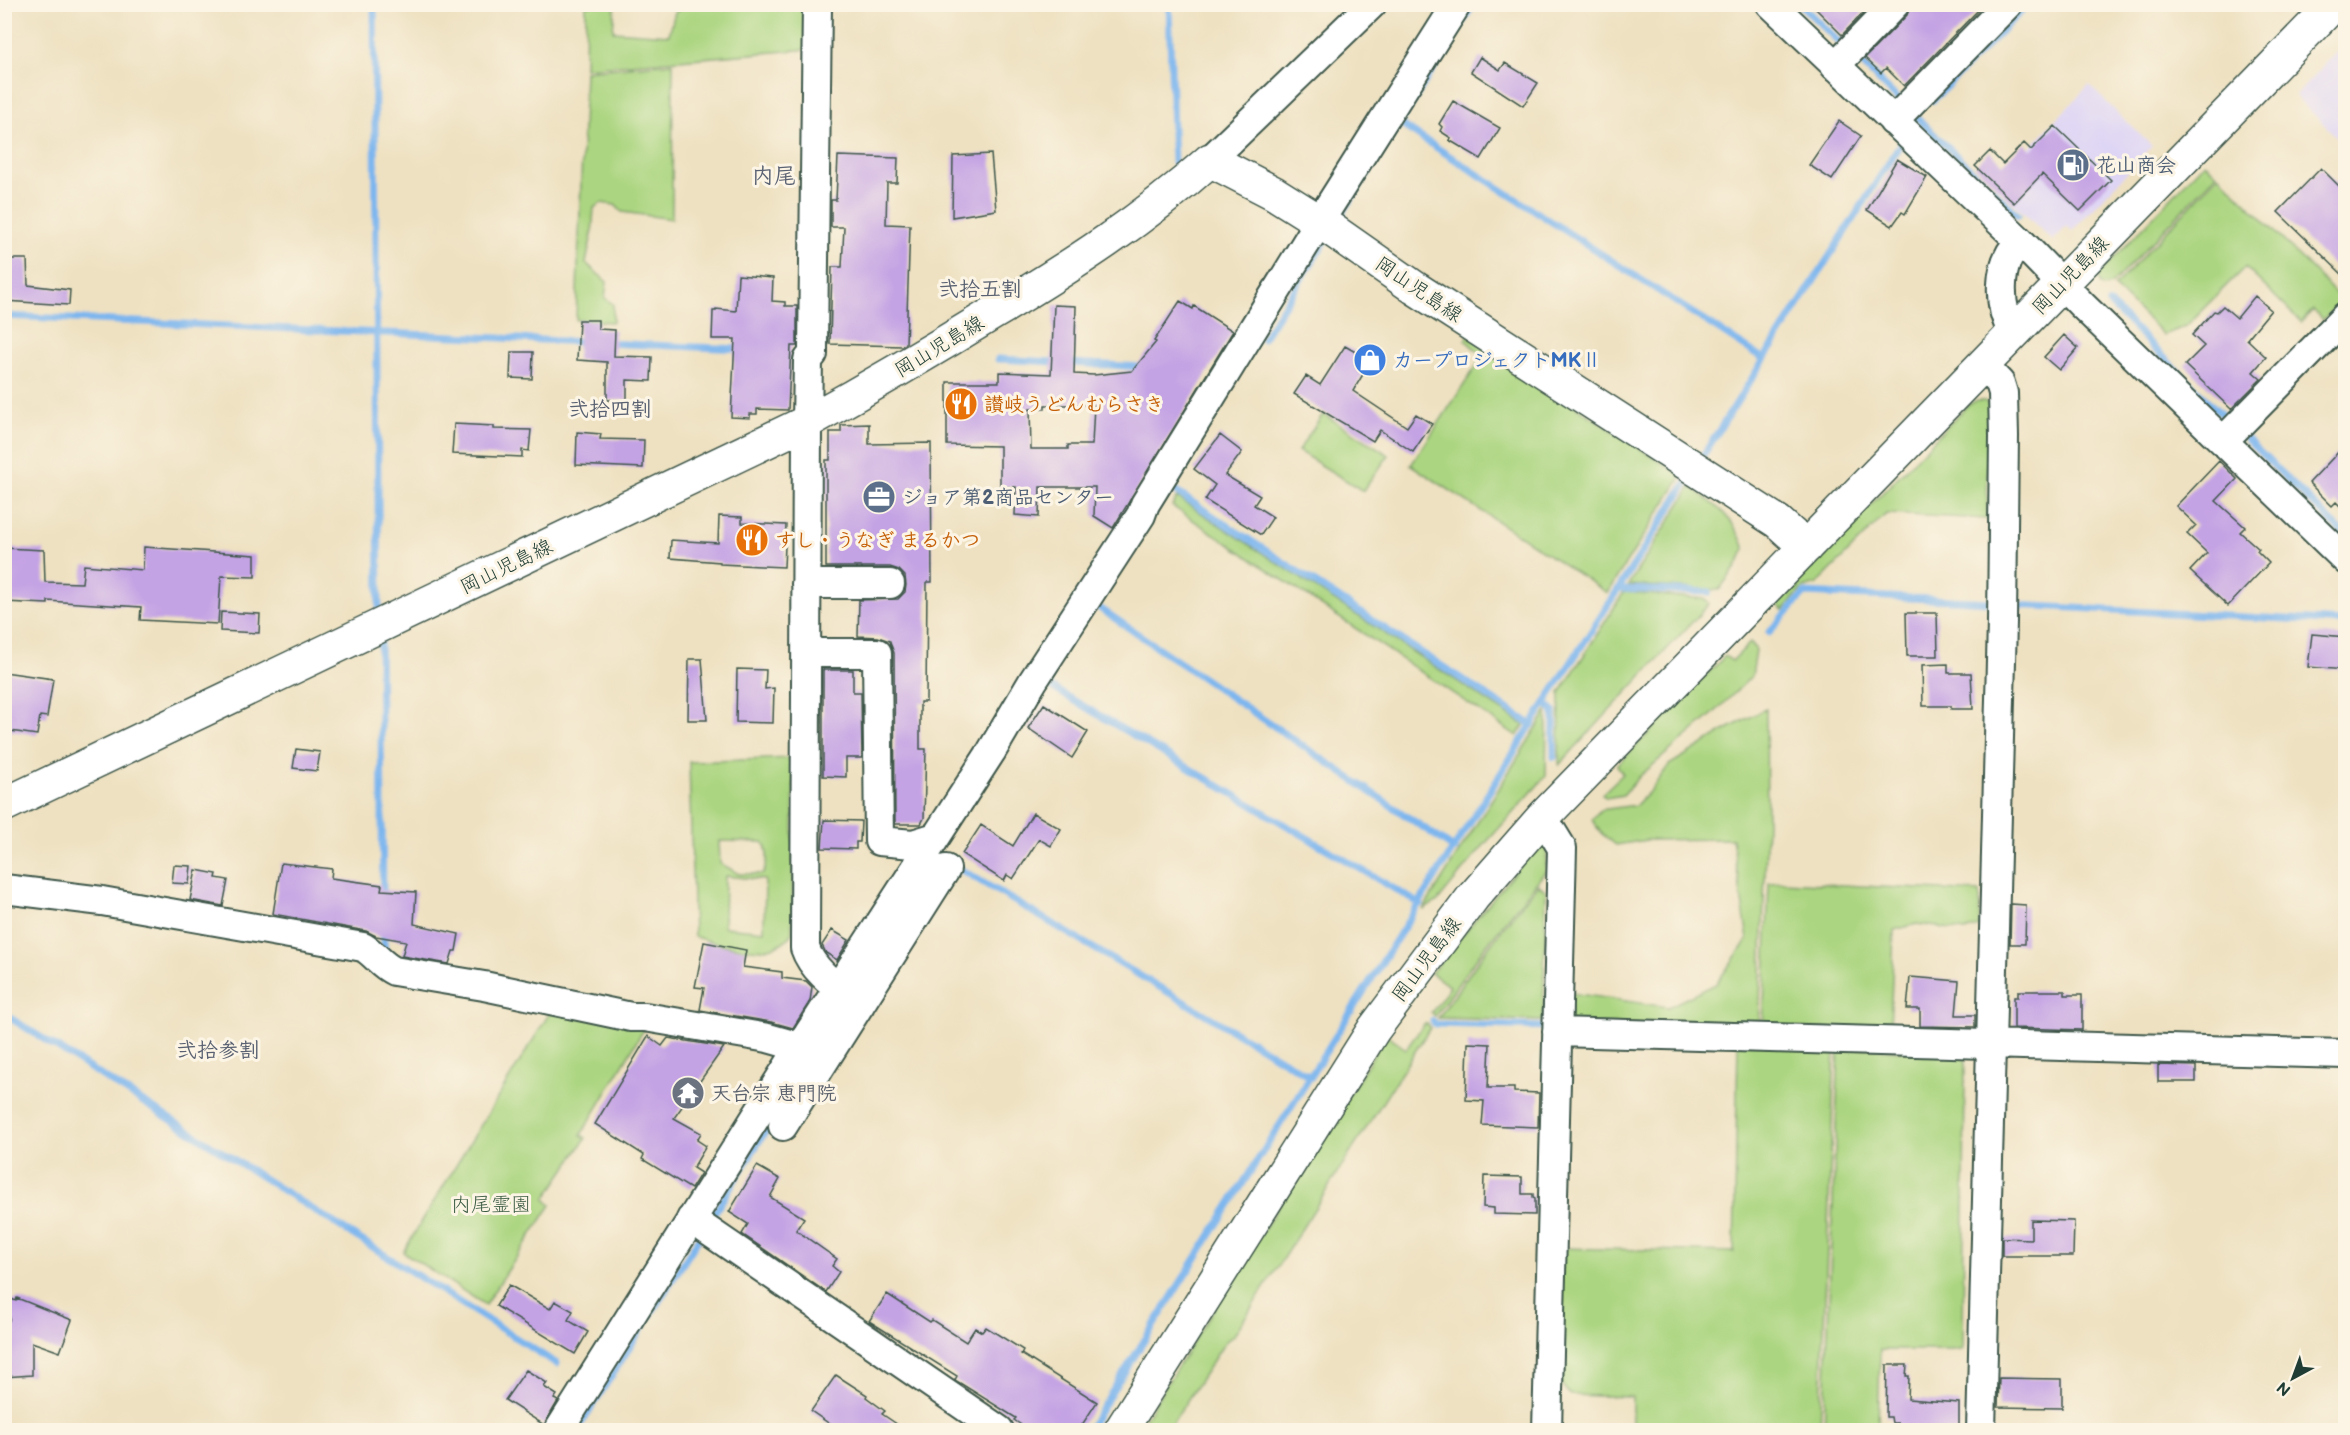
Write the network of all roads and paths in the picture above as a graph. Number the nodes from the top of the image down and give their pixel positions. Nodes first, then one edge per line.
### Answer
1 (816, 4) edge
2 (1372, 4) edge
3 (1457, 4) edge
4 (1771, 4) edge
5 (1895, 4) edge
6 (2008, 4) edge
7 (2334, 4) edge
8 (1844, 57) junction
9 (1901, 113) junction
10 (1210, 160) junction
11 (1328, 227) junction
12 (2020, 241) junction
13 (2061, 283) junction
14 (2346, 316) edge
15 (2013, 333) junction
16 (1983, 365) junction
17 (807, 422) junction
18 (2231, 433) junction
19 (1806, 547) junction
20 (2346, 560) edge
21 (814, 584) junction
22 (890, 584) dead end
23 (815, 653) dead end
24 (4, 805) edge
25 (1543, 817) junction
26 (936, 837) junction
27 (946, 869) dead end
28 (4, 889) edge
29 (850, 997) junction
30 (1557, 1032) junction
31 (1989, 1044) junction
32 (800, 1047) junction
33 (2346, 1054) edge
34 (783, 1126) dead end
35 (700, 1225) junction
36 (559, 1431) edge
37 (999, 1431) edge
38 (1121, 1431) edge
39 (1547, 1431) edge
40 (1981, 1431) edge

1 - 17 street
2 - 10 street
3 - 11 street
4 - 8 street
5 - 8 street
6 - 9 street
7 - 13 main road, 岡山児島線
8 - 9 street
9 - 12 street
10 - 11 main road, 岡山児島線
10 - 17 main road, 岡山児島線
11 - 19 main road, 岡山児島線
11 - 26 street
12 - 13 street
12 - 15 street
13 - 15 main road, 岡山児島線
13 - 18 street
14 - 18 street
15 - 16 main road, 岡山児島線
16 - 19 main road, 岡山児島線
16 - 31 street
17 - 21 street
17 - 24 main road, 岡山児島線
18 - 20 street
19 - 25 main road, 岡山児島線
21 - 22 street
21 - 29 street
23 - 26 street
25 - 30 street
25 - 38 main road, 岡山児島線
26 - 29 street
27 - 29 street
28 - 32 street
29 - 32 street
29 - 34 street
30 - 31 street
30 - 39 street
31 - 33 street
31 - 40 street
32 - 35 street
35 - 36 street
35 - 37 street

